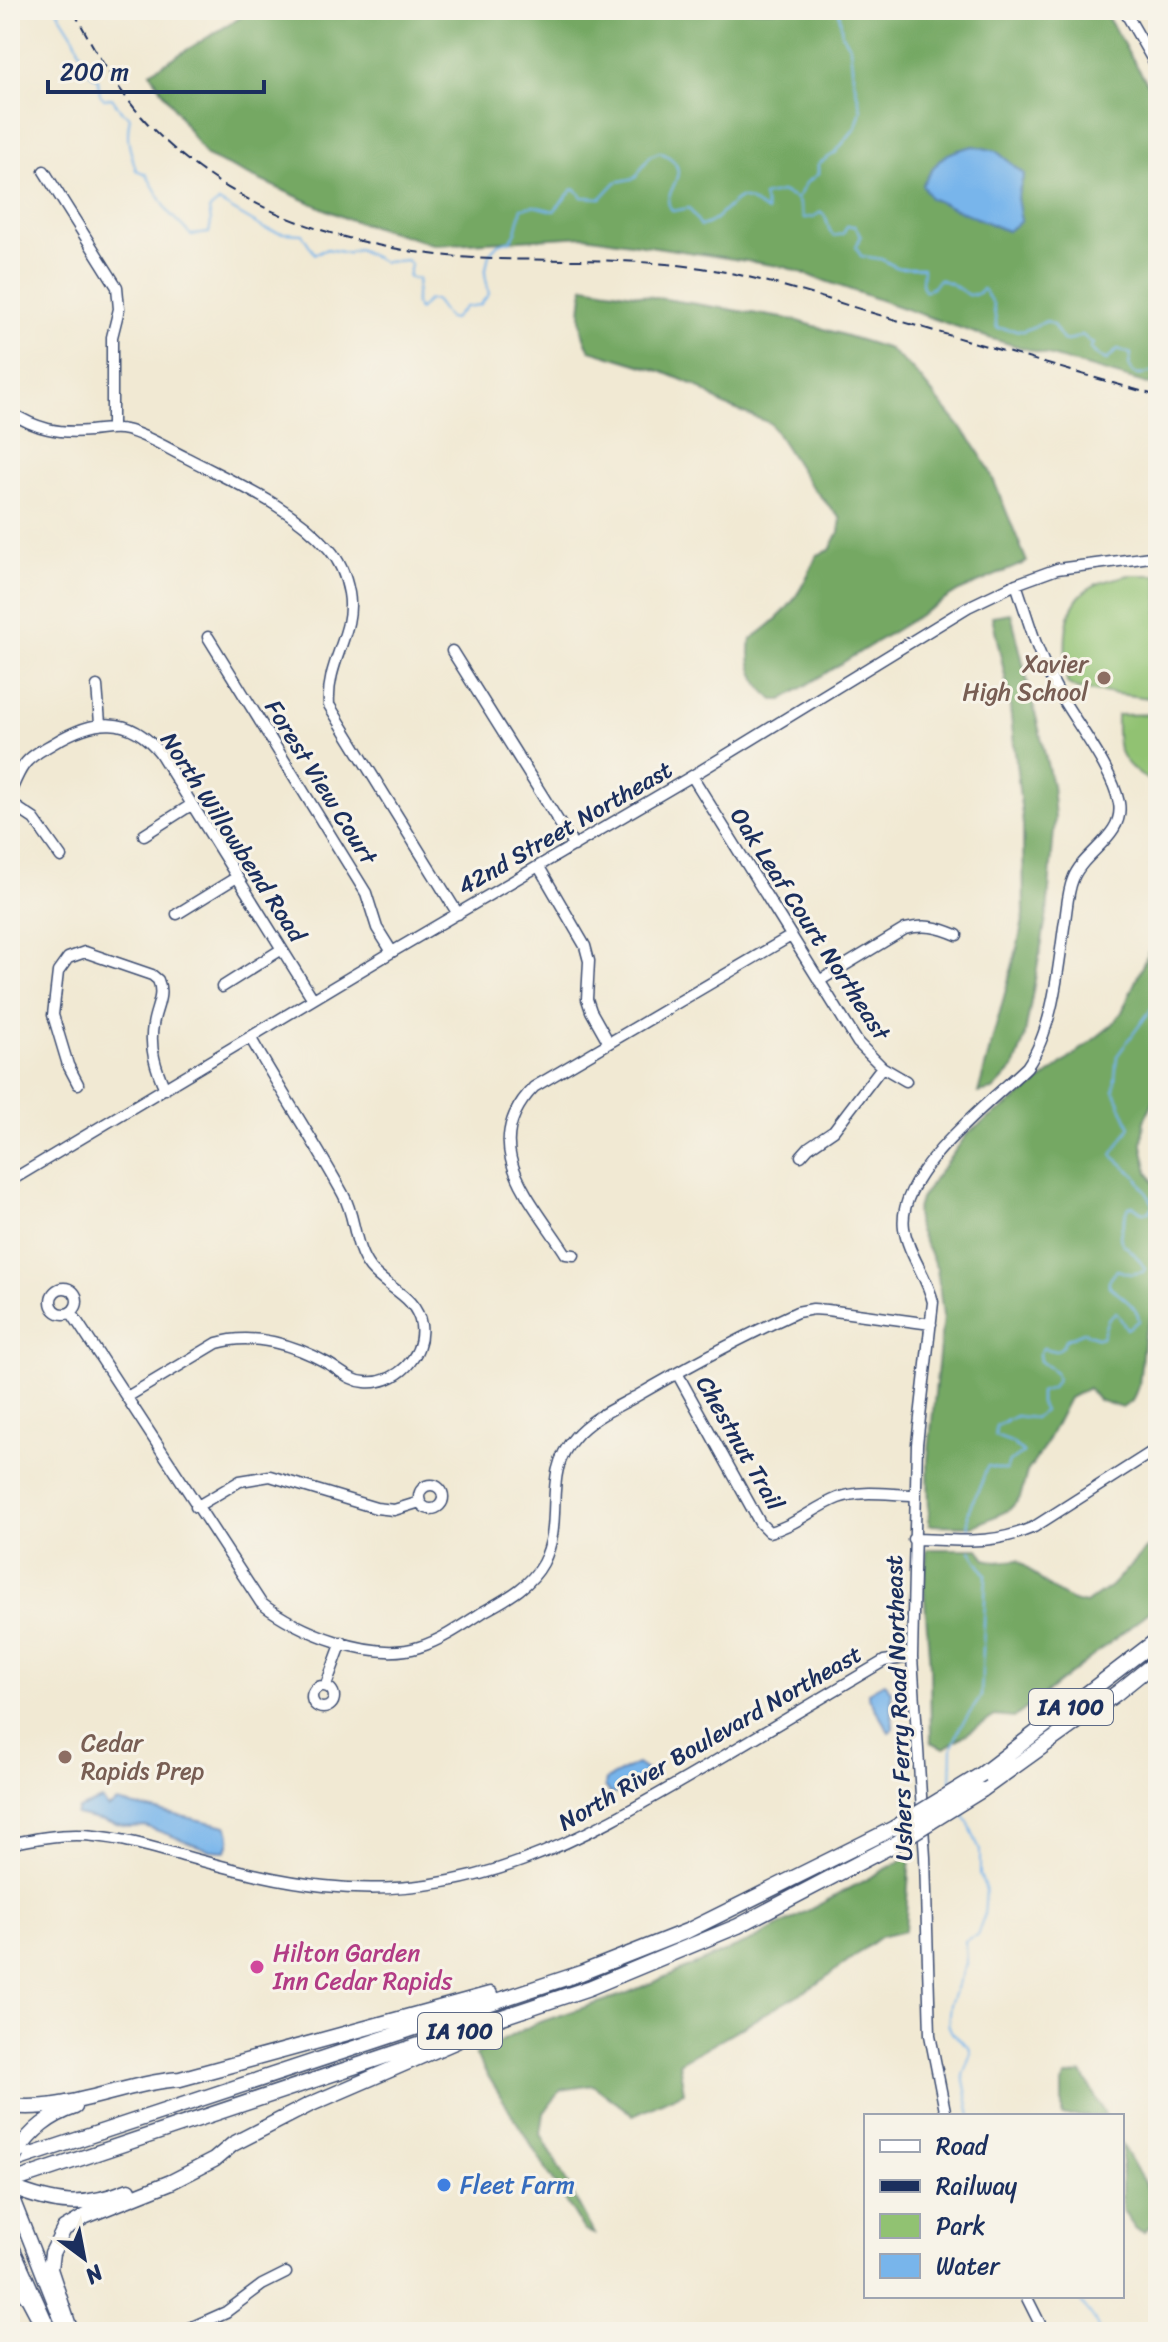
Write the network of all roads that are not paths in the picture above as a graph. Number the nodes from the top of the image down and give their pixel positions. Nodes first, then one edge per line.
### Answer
1 (1124, 10) edge
2 (1158, 69) edge
3 (44, 171) dead end
4 (10, 412) edge
5 (112, 428) junction
6 (1158, 556) edge
7 (1016, 584) junction
8 (208, 637) dead end
9 (452, 651) dead end
10 (97, 686) dead end
11 (100, 723) junction
12 (692, 776) junction
13 (10, 793) edge
14 (10, 803) edge
15 (191, 805) junction
16 (144, 835) dead end
17 (574, 846) junction
18 (61, 857) dead end
19 (539, 867) junction
20 (237, 877) junction
21 (177, 914) dead end
22 (458, 914) junction
23 (957, 935) dead end
24 (791, 936) junction
25 (282, 949) junction
26 (392, 952) junction
27 (819, 981) junction
28 (222, 987) dead end
29 (313, 999) junction
30 (250, 1037) junction
31 (609, 1043) junction
32 (882, 1067) junction
33 (906, 1081) dead end
34 (78, 1084) dead end
35 (165, 1089) junction
36 (801, 1156) dead end
37 (12, 1176) edge
38 (574, 1255) dead end
39 (71, 1312) dead end
40 (931, 1324) junction
41 (677, 1373) junction
42 (127, 1397) junction
43 (1158, 1448) edge
44 (915, 1495) junction
45 (420, 1502) dead end
46 (196, 1507) junction
47 (913, 1539) junction
48 (1158, 1639) edge
49 (342, 1642) junction
50 (912, 1657) junction
51 (1158, 1660) edge
52 (326, 1685) dead end
53 (10, 1844) edge
54 (640, 1951) junction
55 (589, 1988) junction
56 (180, 2079) junction
57 (10, 2106) edge
58 (946, 2114) edge
59 (233, 2144) junction
60 (12, 2159) edge
61 (11, 2190) edge
62 (10, 2238) edge
63 (10, 2250) edge
64 (10, 2269) edge
65 (286, 2273) dead end
66 (26, 2296) junction
67 (1027, 2298) edge
68 (200, 2329) edge
69 (45, 2332) edge
70 (52, 2332) edge
71 (69, 2332) edge
72 (181, 2332) edge
73 (1044, 2332) edge

1 - 2 street
3 - 5 street
4 - 5 street
5 - 22 street
6 - 7 street, 42nd Street Northeast
7 - 12 street, 42nd Street Northeast
7 - 40 street, Ushers Ferry Road Northeast
8 - 26 street, Forest View Court
9 - 17 street
10 - 11 street
11 - 13 street
11 - 15 street, North Willowbend Road
12 - 17 street, 42nd Street Northeast
12 - 24 street, Oak Leaf Court Northeast
14 - 18 street
15 - 16 street
15 - 20 street, North Willowbend Road
17 - 19 street, 42nd Street Northeast
19 - 22 street, 42nd Street Northeast
19 - 31 street
20 - 21 street
20 - 25 street, North Willowbend Road
22 - 26 street, 42nd Street Northeast
23 - 27 street
24 - 27 street, Oak Leaf Court Northeast
24 - 31 street
25 - 28 street
25 - 29 street, North Willowbend Road
26 - 29 street, 42nd Street Northeast
27 - 32 street, Oak Leaf Court Northeast
29 - 30 street, 42nd Street Northeast
30 - 35 street, 42nd Street Northeast
30 - 42 street
31 - 38 street
32 - 33 street, Oak Leaf Court Northeast
32 - 36 street
34 - 35 street
35 - 37 street, 42nd Street Northeast
39 - 42 street
40 - 41 street
40 - 44 street, Ushers Ferry Road Northeast
41 - 44 street, Chestnut Trail
41 - 49 street
42 - 46 street
43 - 47 street
44 - 47 street, Ushers Ferry Road Northeast
45 - 46 street
46 - 49 street
47 - 50 street, Ushers Ferry Road Northeast
48 - 54 highway, IA 100, bridge
49 - 52 street
50 - 53 street, North River Boulevard Northeast
50 - 58 street, Ushers Ferry Road Northeast
51 - 55 highway, IA 100, bridge
54 - 56 highway
54 - 60 highway, IA 100
55 - 59 highway
55 - 61 highway, IA 100
56 - 57 highway
56 - 60 highway
59 - 61 highway
59 - 71 highway
61 - 71 main road
62 - 70 street
63 - 66 main road
64 - 66 highway
65 - 68 street
66 - 69 main road
67 - 73 street
68 - 72 street

